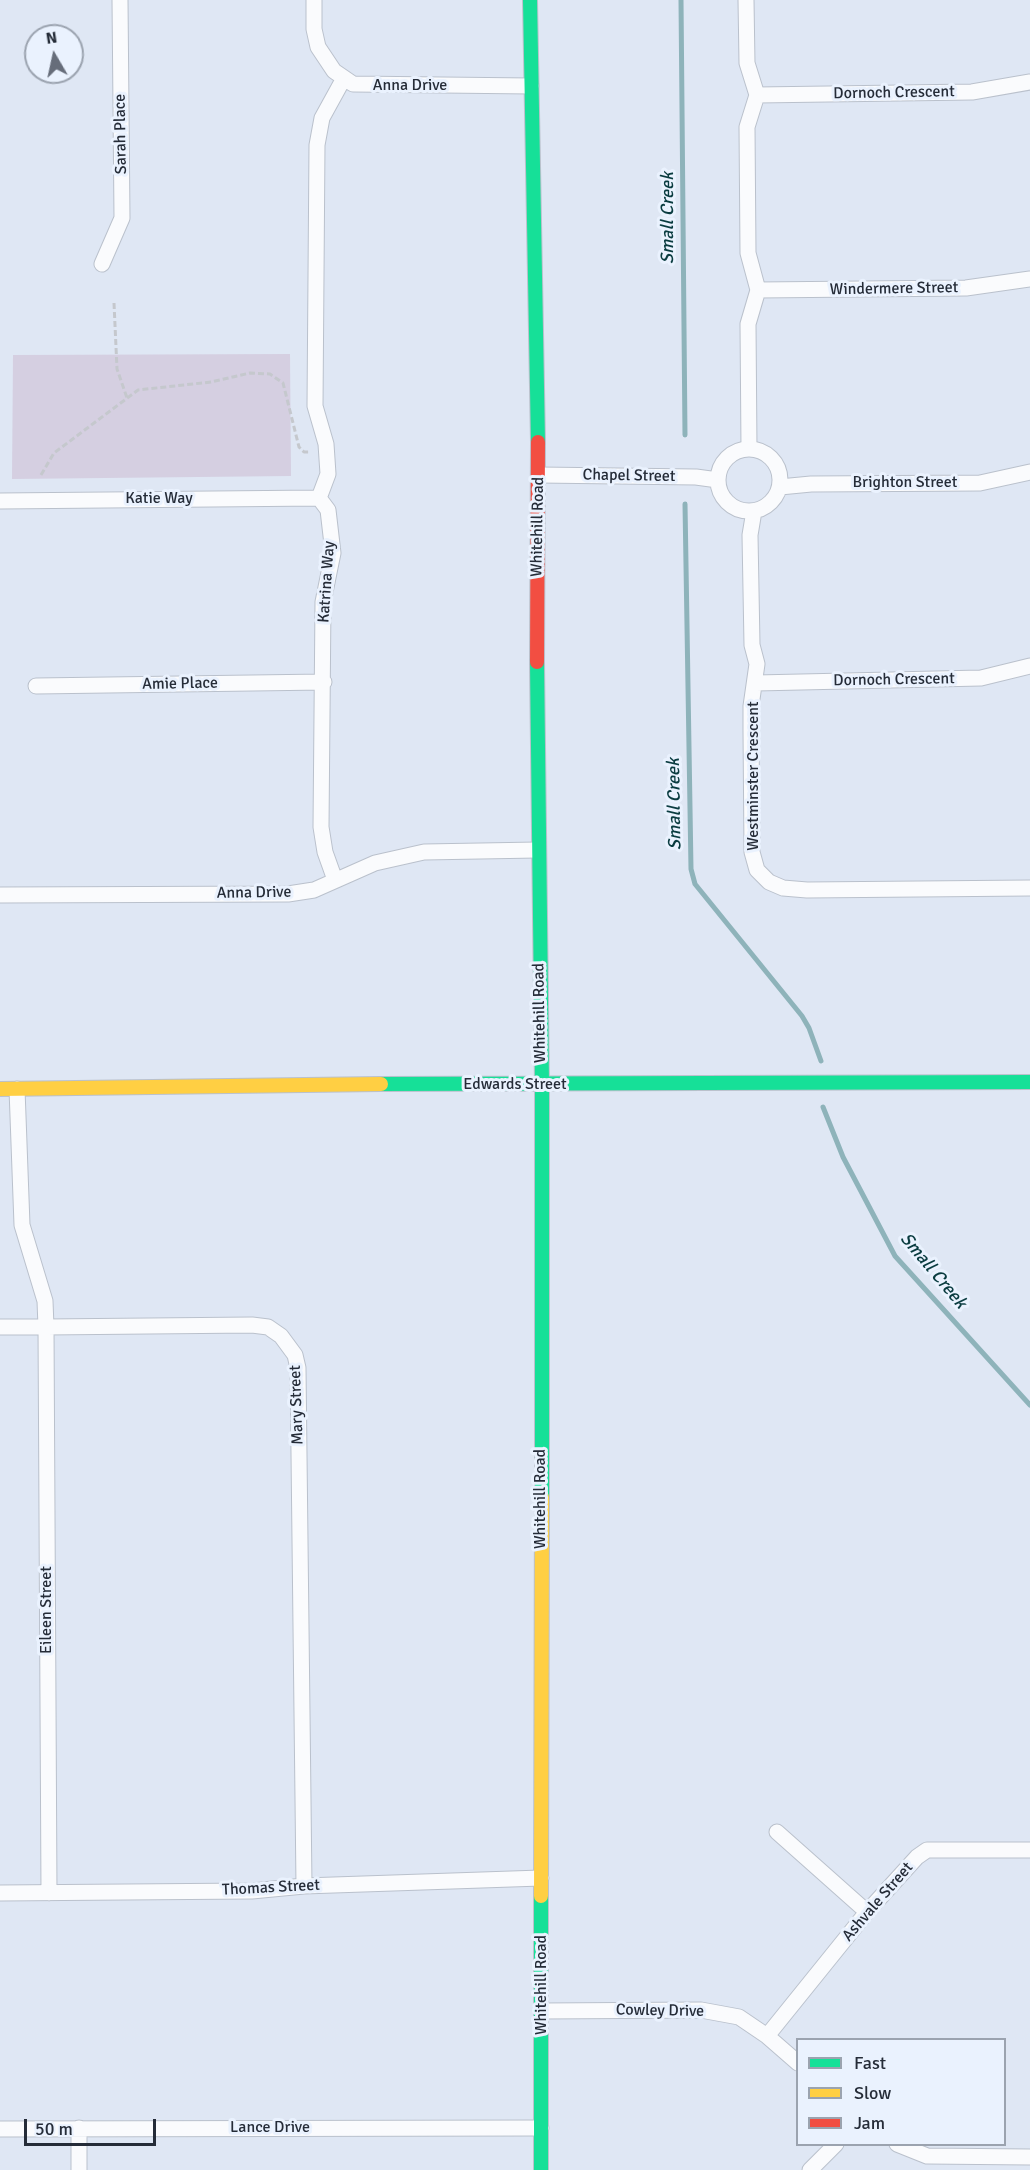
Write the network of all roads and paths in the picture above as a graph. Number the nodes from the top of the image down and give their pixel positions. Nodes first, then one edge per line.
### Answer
1 (120, 0) edge
2 (314, 0) edge
3 (530, 0) edge
4 (746, 0) edge
5 (344, 78) junction
6 (1030, 82) edge
7 (531, 86) junction
8 (757, 94) junction
9 (102, 264) dead end
10 (1030, 279) edge
11 (758, 290) junction
12 (114, 303) dead end
13 (127, 398) junction
14 (749, 449) junction
15 (327, 451) junction
16 (1030, 472) edge
17 (41, 475) dead end
18 (539, 475) junction
19 (718, 480) junction
20 (780, 487) junction
21 (319, 498) junction
22 (0, 501) edge
23 (754, 511) junction
24 (1030, 666) edge
25 (324, 682) junction
26 (756, 683) junction
27 (36, 686) dead end
28 (537, 850) junction
29 (335, 880) junction
30 (1030, 888) edge
31 (0, 895) edge
32 (1030, 1082) edge
33 (542, 1085) junction
34 (0, 1089) edge
35 (17, 1089) junction
36 (0, 1327) edge
37 (46, 1327) junction
38 (777, 1832) dead end
39 (1030, 1850) edge
40 (541, 1878) junction
41 (304, 1886) junction
42 (0, 1893) edge
43 (49, 1893) junction
44 (867, 1912) junction
45 (542, 2011) junction
46 (767, 2036) junction
47 (796, 2061) edge
48 (79, 2128) junction
49 (541, 2128) junction
50 (0, 2129) edge
51 (835, 2146) edge
52 (900, 2146) edge
53 (1030, 2157) edge
54 (79, 2170) edge
55 (541, 2170) edge
56 (810, 2170) edge

1 - 9 street, Sarah Place
2 - 5 street, Anna Drive
3 - 7 street, Whitehill Road
4 - 8 street
5 - 7 street, Anna Drive
5 - 15 street
6 - 8 street, Dornoch Crescent
7 - 18 street, Whitehill Road
8 - 11 street
10 - 11 street, Windermere Street
11 - 14 street
12 - 13 path
13 - 15 path
13 - 17 path
14 - 19 street
14 - 20 street
15 - 21 street
16 - 20 street, Brighton Street
18 - 19 street, Chapel Street
18 - 28 street, Whitehill Road
19 - 23 street
20 - 23 street
21 - 22 street, Katie Way
21 - 25 street, Katrina Way
23 - 26 street, Westminster Crescent
24 - 26 street, Dornoch Crescent
25 - 27 street, Amie Place
25 - 29 street, Katrina Way
26 - 30 street, Westminster Crescent
28 - 29 street, Anna Drive
28 - 33 street, Whitehill Road
29 - 31 street, Anna Drive
32 - 33 street, Edwards Street
33 - 35 street, Edwards Street
33 - 40 street, Whitehill Road
34 - 35 street, Edwards Street
35 - 37 street
36 - 37 street
37 - 41 street, Mary Street
37 - 43 street, Eileen Street
38 - 44 street
39 - 44 street, Ashvale Street
40 - 41 street, Thomas Street
40 - 45 street, Whitehill Road
41 - 43 street, Thomas Street
42 - 43 street, Thomas Street
44 - 46 street, Ashvale Street
45 - 46 street, Cowley Drive
45 - 49 street, Whitehill Road
46 - 47 street, Cowley Drive
48 - 49 street, Lance Drive
48 - 50 street, Lance Drive
48 - 54 street
49 - 55 street, Whitehill Road
51 - 56 street
52 - 53 street

